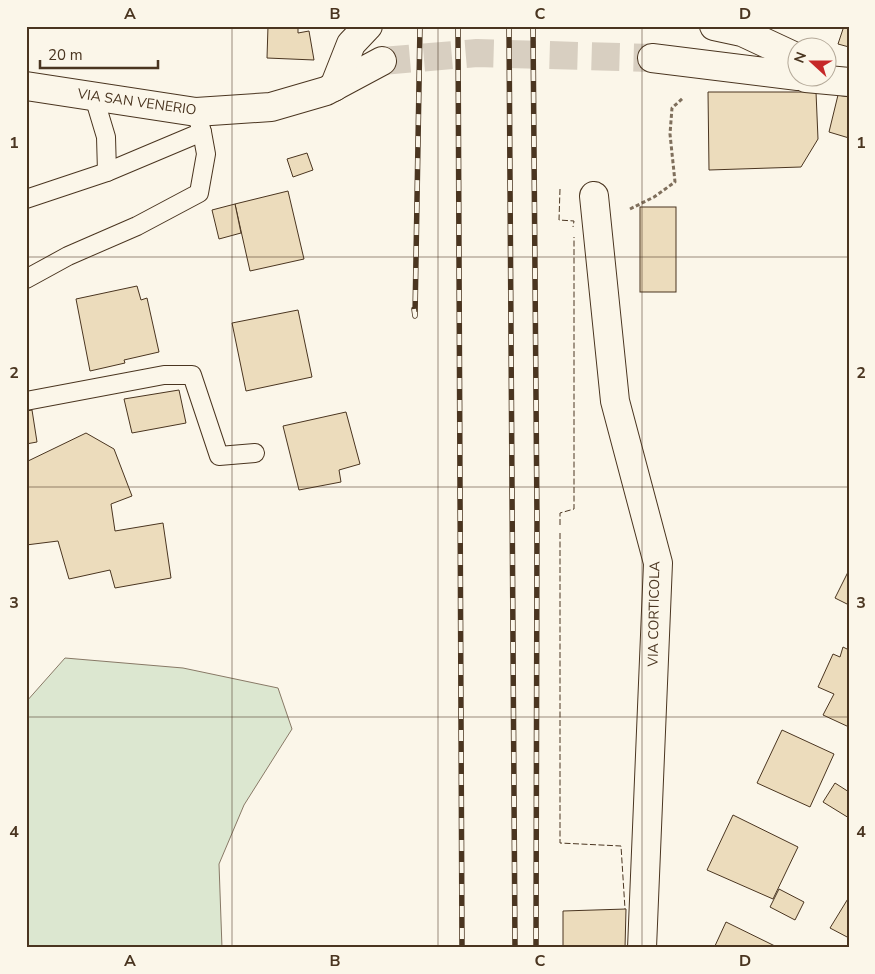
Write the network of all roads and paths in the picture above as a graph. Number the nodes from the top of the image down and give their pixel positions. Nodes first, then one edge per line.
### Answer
1 (368, 26) edge
2 (714, 26) edge
3 (788, 53) edge
4 (652, 58) tunnel mouth
5 (382, 61) tunnel mouth
6 (723, 66) junction
7 (788, 75) edge
8 (26, 86) edge
9 (334, 87) junction
10 (94, 97) junction
11 (199, 122) junction
12 (107, 172) junction
13 (26, 199) edge
14 (595, 207) joint
15 (26, 279) edge
16 (26, 402) edge
17 (256, 453) dead end
18 (642, 948) edge

1 - 9 street
2 - 3 street
4 - 6 street
5 - 9 street, VIA SAN VENERIO
6 - 7 street
6 - 14 path
8 - 10 street, VIA SAN VENERIO
9 - 11 street, VIA SAN VENERIO
10 - 11 street, VIA SAN VENERIO
10 - 12 lane
11 - 12 lane
11 - 15 lane
12 - 13 lane
14 - 18 street, VIA CORTICOLA
16 - 17 lane

